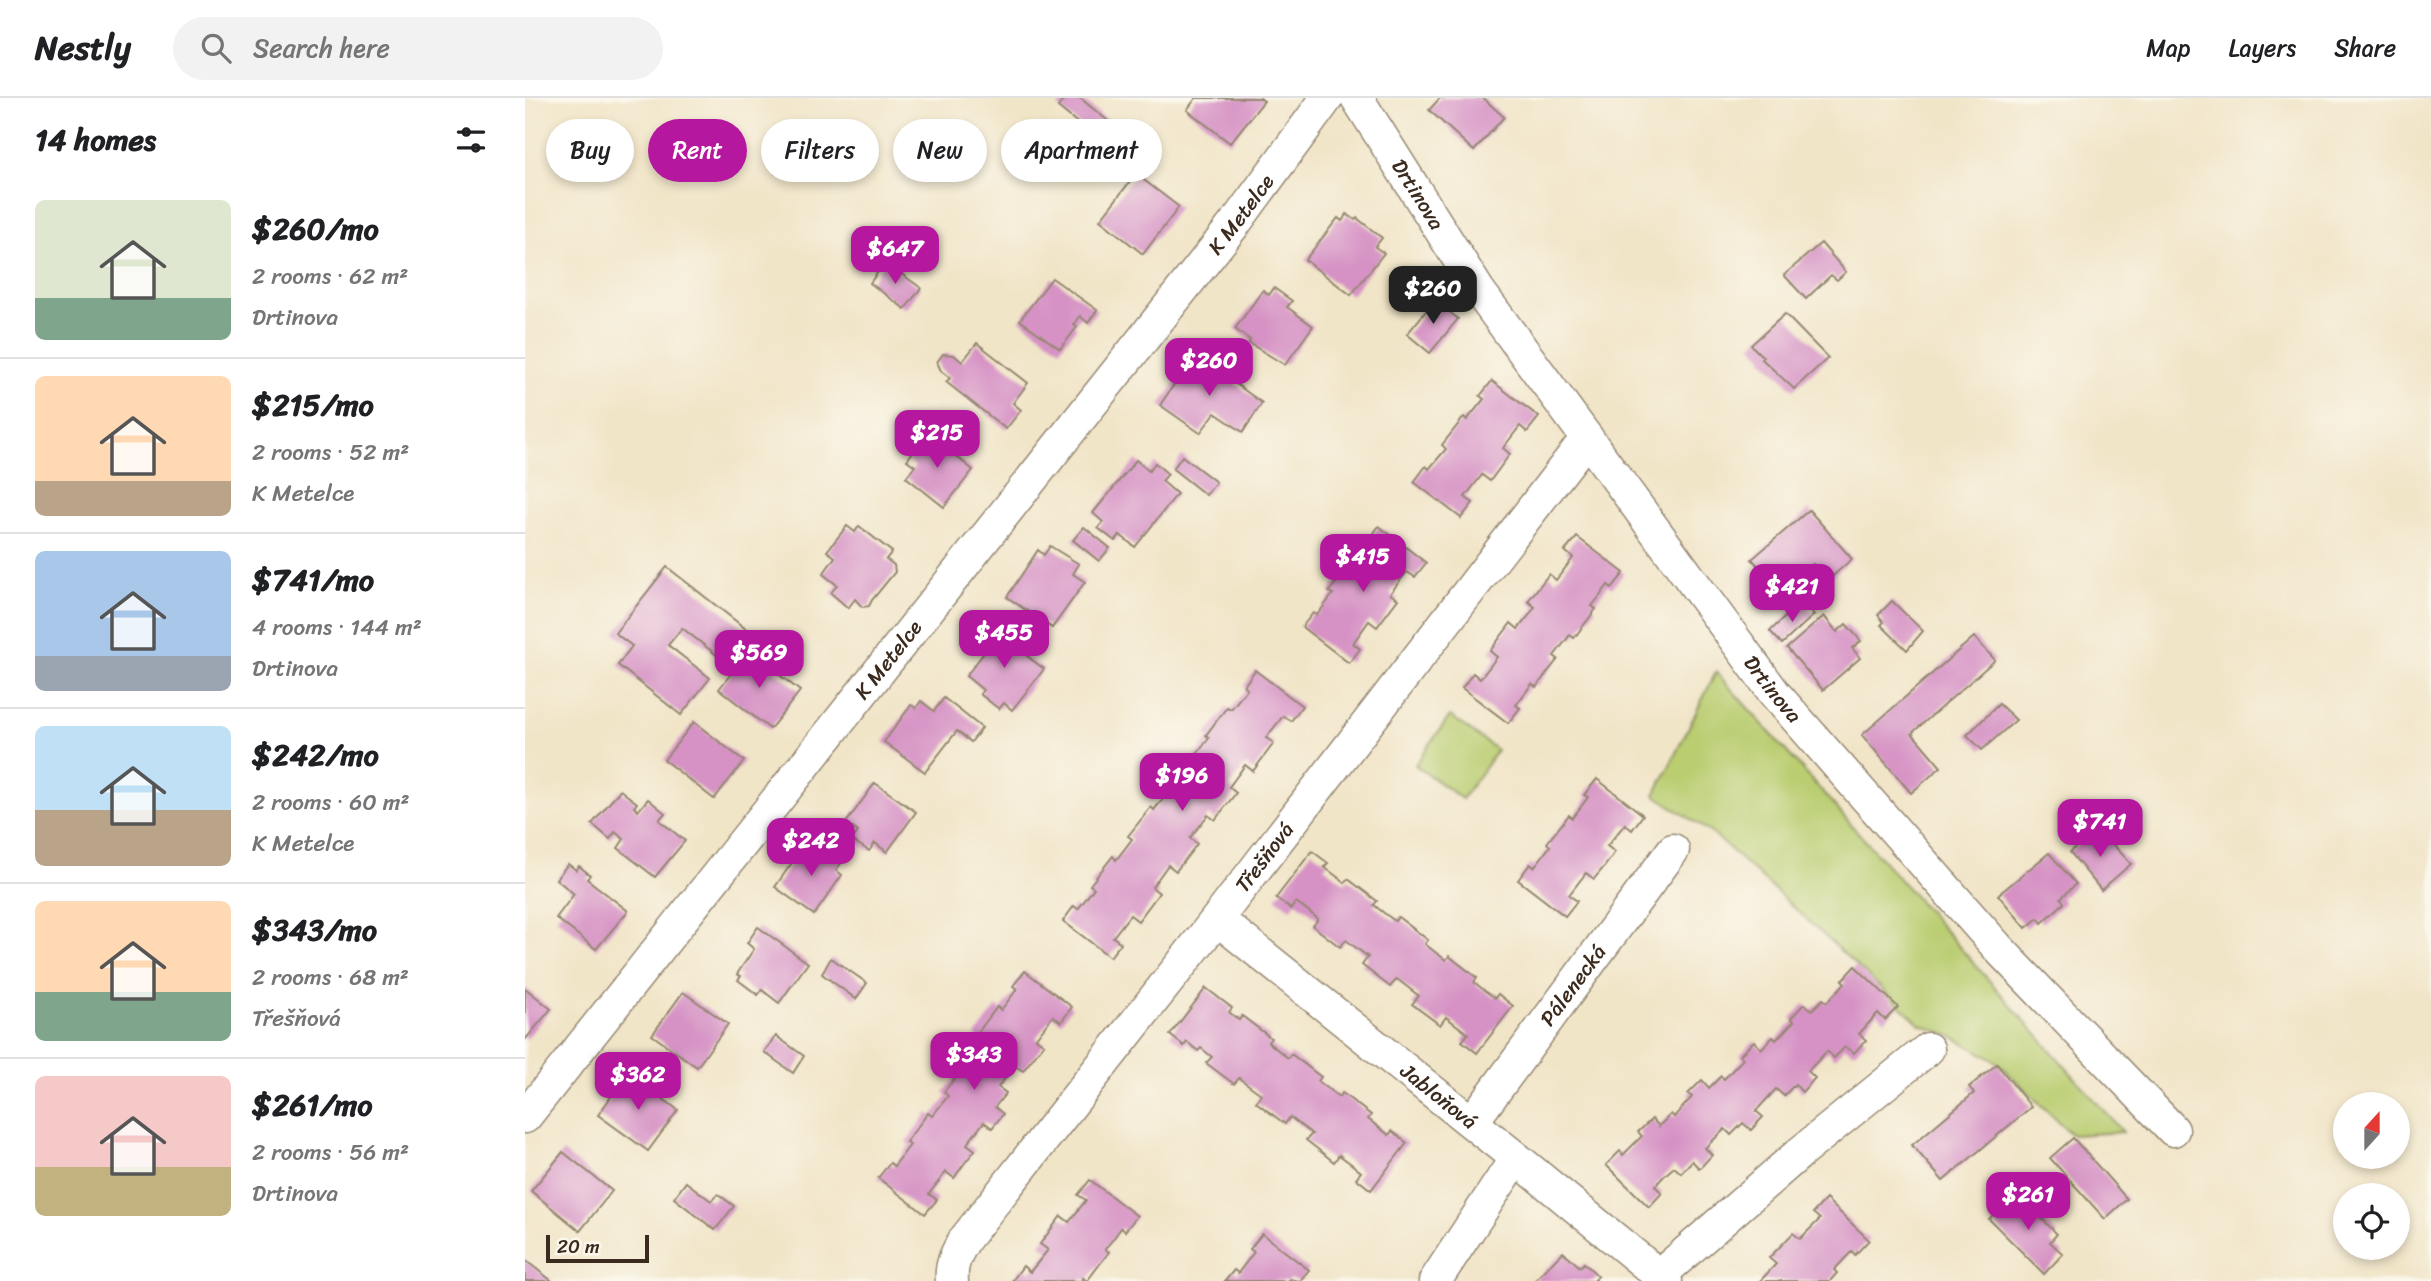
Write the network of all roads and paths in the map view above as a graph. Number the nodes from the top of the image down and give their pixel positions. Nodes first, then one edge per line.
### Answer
1 (1327, 98) edge
2 (1357, 98) edge
3 (1587, 438) junction
4 (1673, 850) dead end
5 (1217, 919) junction
6 (1928, 1049) dead end
7 (525, 1117) edge
8 (1472, 1122) junction
9 (2173, 1130) dead end
10 (1516, 1158) junction
11 (1663, 1278) edge
12 (952, 1281) edge
13 (1435, 1281) edge

1 - 7 street, K Metelce
2 - 3 street, Drtinova
3 - 5 street, Třešňová
3 - 9 street, Drtinova
4 - 8 street, Pálenecká
5 - 8 street, Jabloňová
5 - 12 street, Třešňová
6 - 11 street, Jabloňová
8 - 10 street, Jabloňová
10 - 11 street, Jabloňová
10 - 13 street

